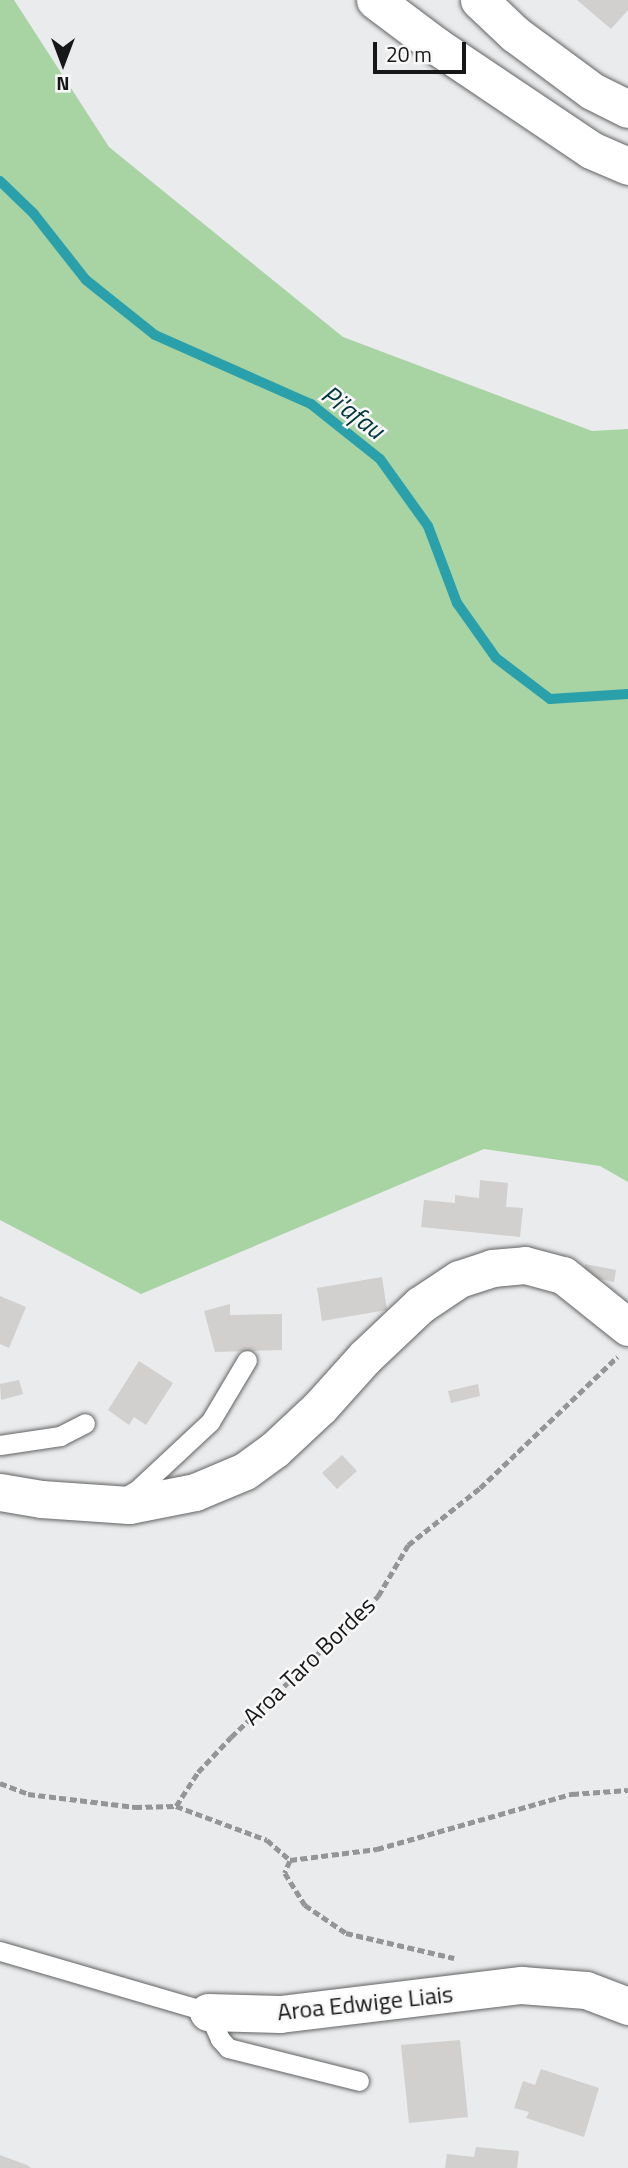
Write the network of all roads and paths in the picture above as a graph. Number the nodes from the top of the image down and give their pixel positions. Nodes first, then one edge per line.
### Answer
1 (375, 0) edge
2 (479, 0) edge
3 (628, 109) edge
4 (628, 166) edge
5 (573, 1283) junction
6 (628, 1295) edge
7 (623, 1341) edge
8 (247, 1360) dead end
9 (85, 1423) dead end
10 (0, 1445) edge
11 (0, 1492) edge
12 (113, 1504) junction
13 (0, 1783) edge
14 (628, 1790) edge
15 (176, 1806) junction
16 (290, 1860) junction
17 (0, 1951) edge
18 (456, 1958) dead end
19 (628, 2006) edge
20 (208, 2012) junction
21 (359, 2081) dead end

1 - 4 street
2 - 3 street
5 - 6 street
5 - 7 street
5 - 12 street
7 - 15 path, Aroa Taro Bordes
8 - 12 lane
9 - 10 lane
11 - 12 street
13 - 15 path
14 - 16 path
15 - 16 path
16 - 18 path, Aroa Edwige Liais
17 - 20 lane
19 - 20 street, Aroa Edwige Liais
20 - 21 lane

